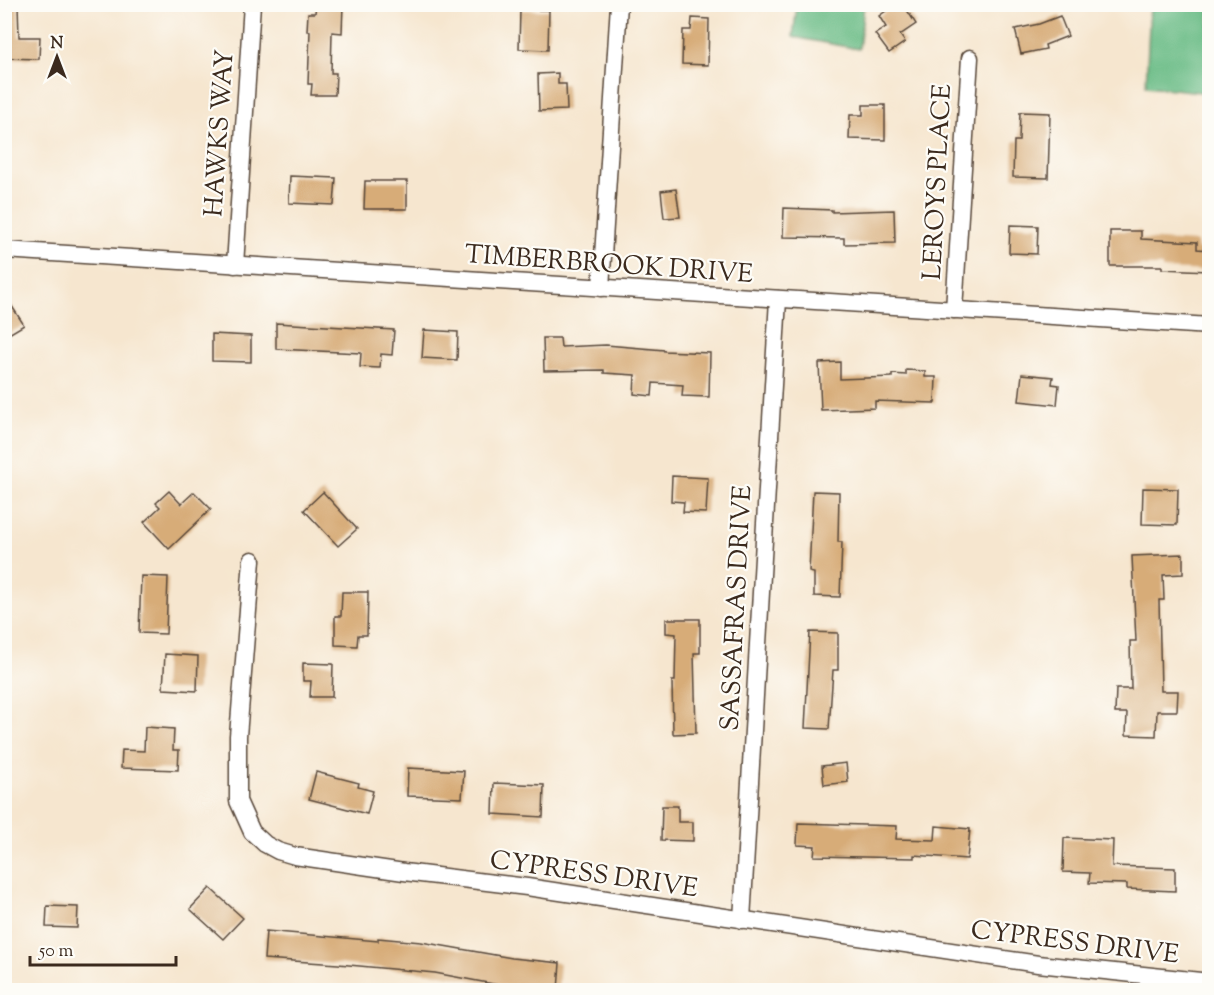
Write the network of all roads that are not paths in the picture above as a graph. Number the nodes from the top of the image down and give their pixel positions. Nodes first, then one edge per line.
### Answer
1 (252, 4) edge
2 (619, 4) edge
3 (970, 58) dead end
4 (4, 250) edge
5 (235, 265) junction
6 (601, 288) junction
7 (778, 299) junction
8 (954, 310) junction
9 (1209, 326) edge
10 (252, 560) dead end
11 (742, 920) junction
12 (1209, 982) edge

1 - 5 street, HAWKS WAY
2 - 6 street
3 - 8 street, LEROYS PLACE
4 - 5 street, TIMBERBROOK DRIVE
5 - 6 street, TIMBERBROOK DRIVE
6 - 7 street, TIMBERBROOK DRIVE
7 - 8 street, TIMBERBROOK DRIVE
7 - 11 street, SASSAFRAS DRIVE
8 - 9 street, TIMBERBROOK DRIVE
10 - 11 street, CYPRESS DRIVE
11 - 12 street, CYPRESS DRIVE

